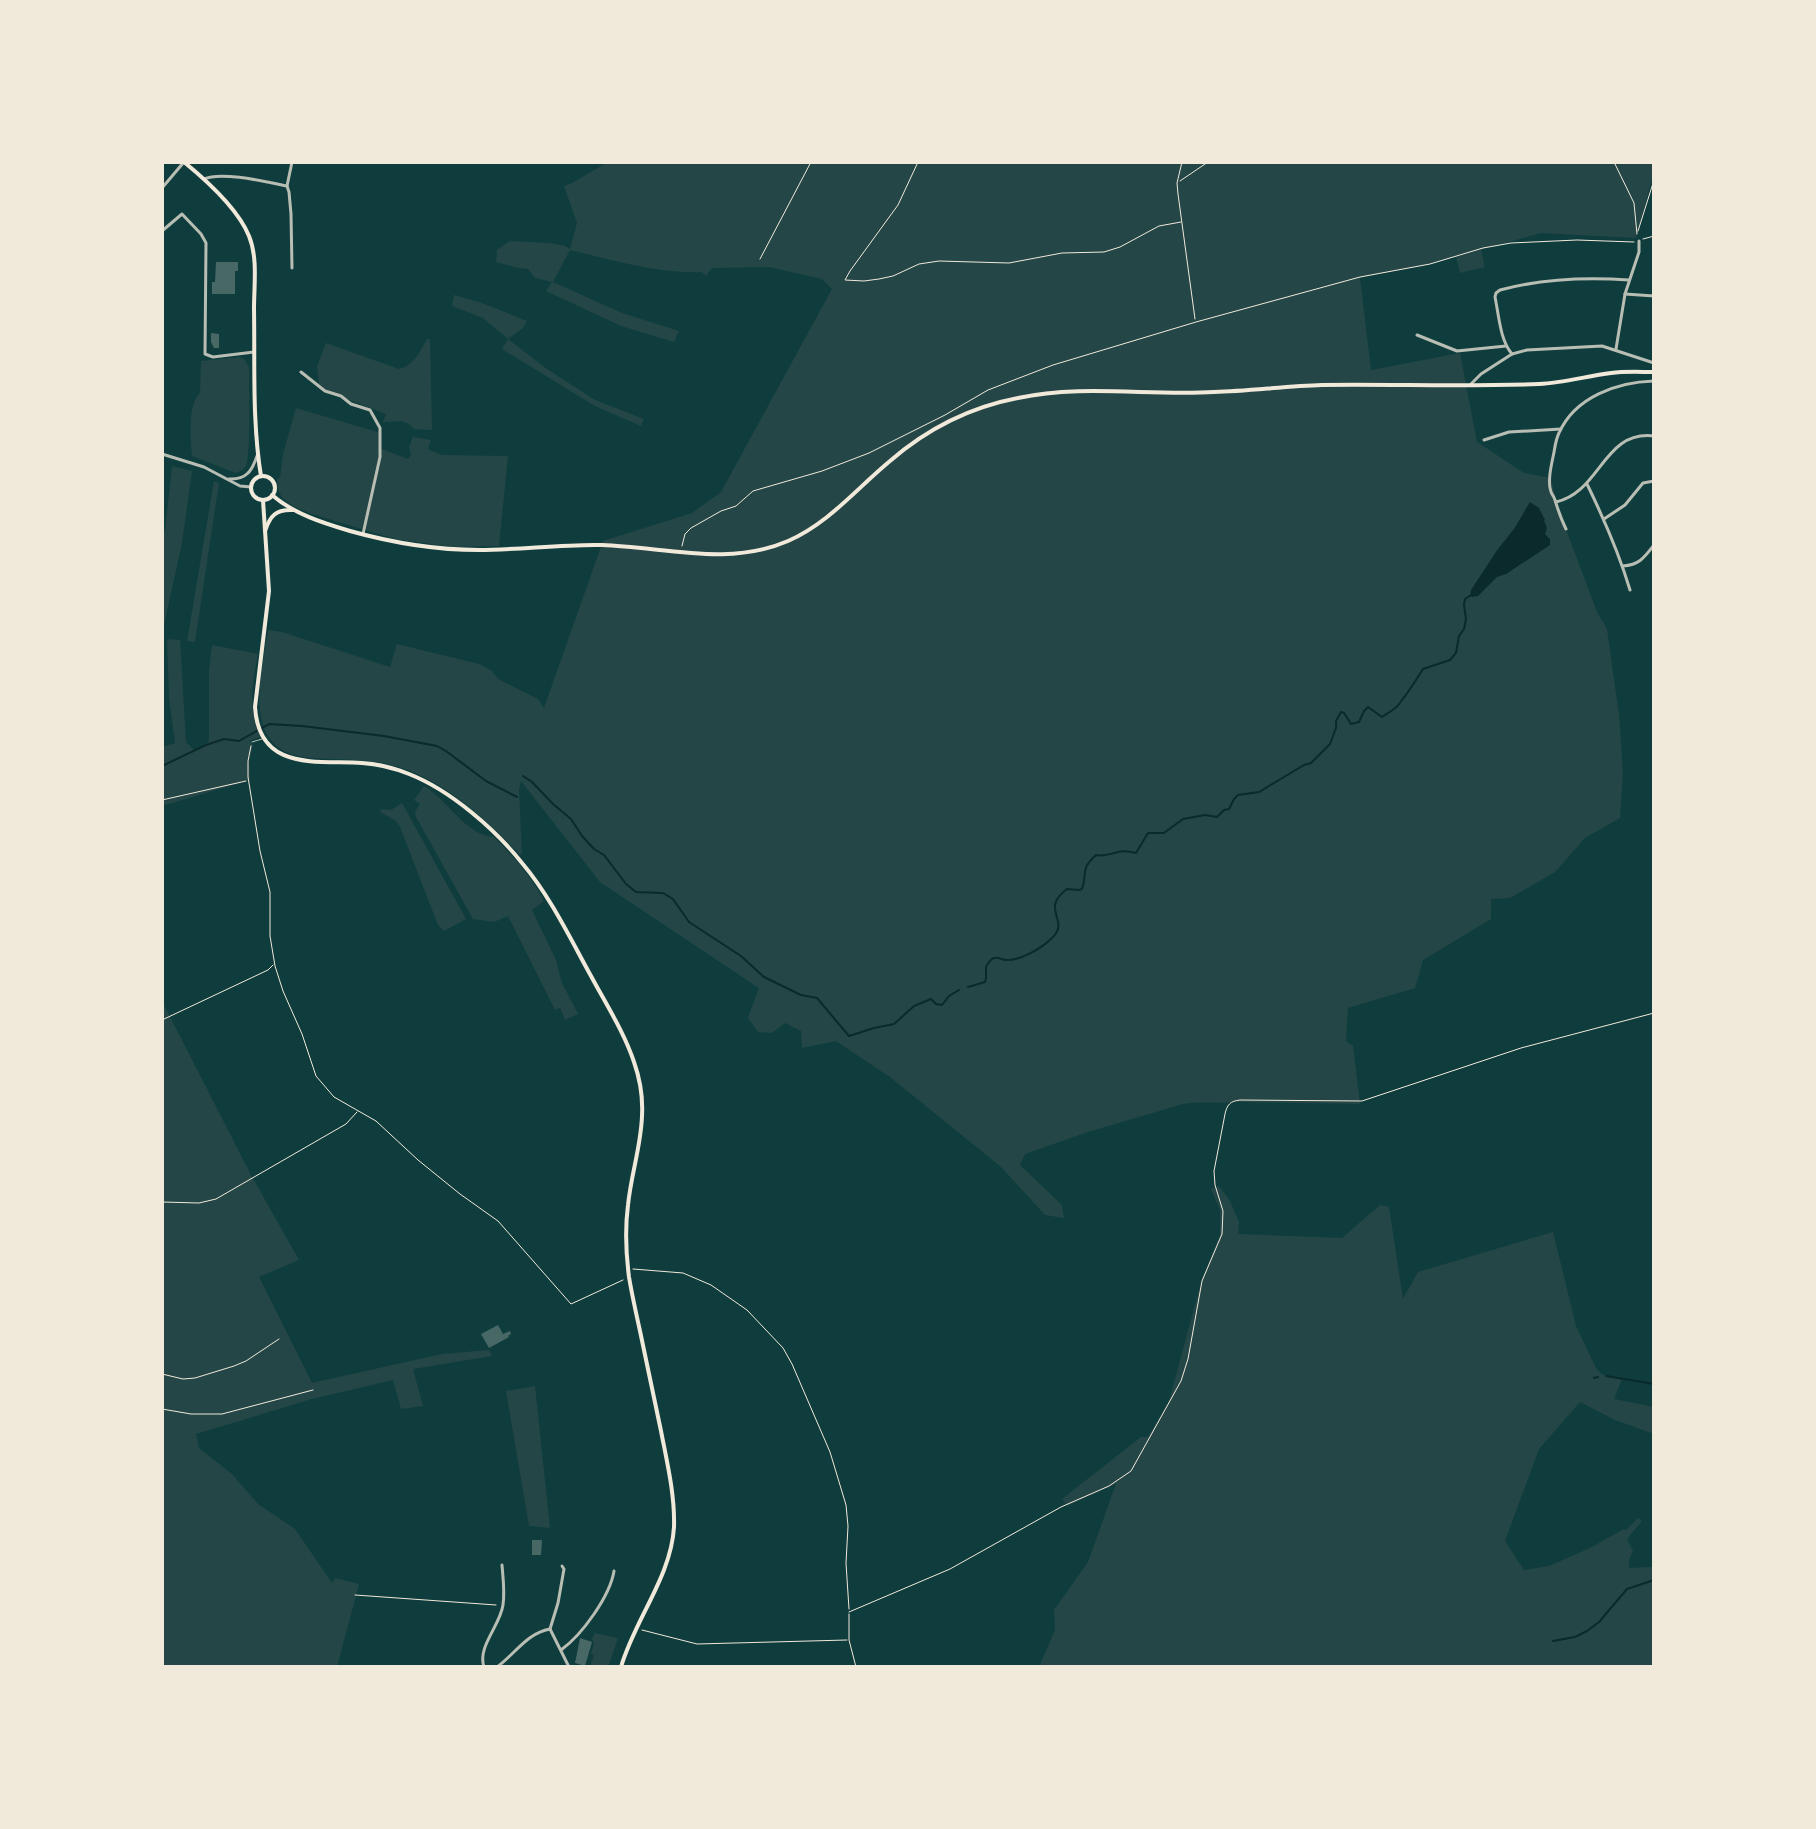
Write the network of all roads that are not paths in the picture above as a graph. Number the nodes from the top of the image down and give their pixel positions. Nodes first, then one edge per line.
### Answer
1 (184, 162) edge
2 (292, 162) edge
3 (204, 179) junction
4 (287, 186) junction
5 (162, 188) edge
6 (162, 231) edge
7 (1639, 241) road end
8 (292, 268) dead end
9 (1629, 280) junction
10 (1625, 294) junction
11 (1654, 296) edge
12 (1417, 335) dead end
13 (1506, 346) junction
14 (1616, 349) junction
15 (254, 352) junction
16 (1512, 354) junction
17 (1654, 363) edge
18 (301, 372) dead end
19 (1654, 372) edge
20 (1654, 381) edge
21 (1470, 385) junction
22 (1561, 429) junction
23 (1654, 436) edge
24 (1484, 440) dead end
25 (258, 453) junction
26 (162, 454) edge
27 (261, 476) junction
28 (226, 478) junction
29 (1654, 481) edge
30 (1587, 484) junction
31 (251, 487) junction
32 (272, 495) junction
33 (263, 500) junction
34 (1556, 502) junction
35 (295, 511) junction
36 (1604, 519) junction
37 (1566, 529) dead end
38 (264, 531) junction
39 (363, 534) junction
40 (1654, 545) edge
41 (1623, 566) junction
42 (1630, 590) dead end
43 (265, 738) junction
44 (252, 742) road end
45 (502, 1565) dead end
46 (562, 1566) dead end
47 (614, 1571) dead end
48 (550, 1629) junction
49 (561, 1650) junction
50 (484, 1667) edge
51 (497, 1667) edge
52 (569, 1667) edge
53 (621, 1667) edge

1 - 3 main road
1 - 5 street
2 - 4 street
3 - 4 street
3 - 15 main road
4 - 8 street
6 - 15 street
7 - 9 street
9 - 10 street
9 - 13 street
10 - 11 street
10 - 14 street
12 - 13 street
13 - 16 street
14 - 16 street
14 - 17 street
15 - 25 main road
16 - 21 street
18 - 39 street
19 - 21 main road
20 - 22 street
21 - 39 main road
22 - 24 street
22 - 34 street
23 - 30 street
25 - 27 main road
25 - 28 street
26 - 28 street
27 - 31 main road
27 - 32 main road
28 - 31 street
29 - 36 street
30 - 34 street
30 - 36 street
31 - 33 main road
32 - 33 main road
32 - 35 main road
33 - 38 main road
34 - 37 street
35 - 38 main road
35 - 39 main road
36 - 41 street
38 - 43 main road
40 - 41 street
41 - 42 street
43 - 44 lane
43 - 53 main road
45 - 50 street
46 - 48 street
47 - 49 street
48 - 49 street
48 - 51 street
49 - 52 street

